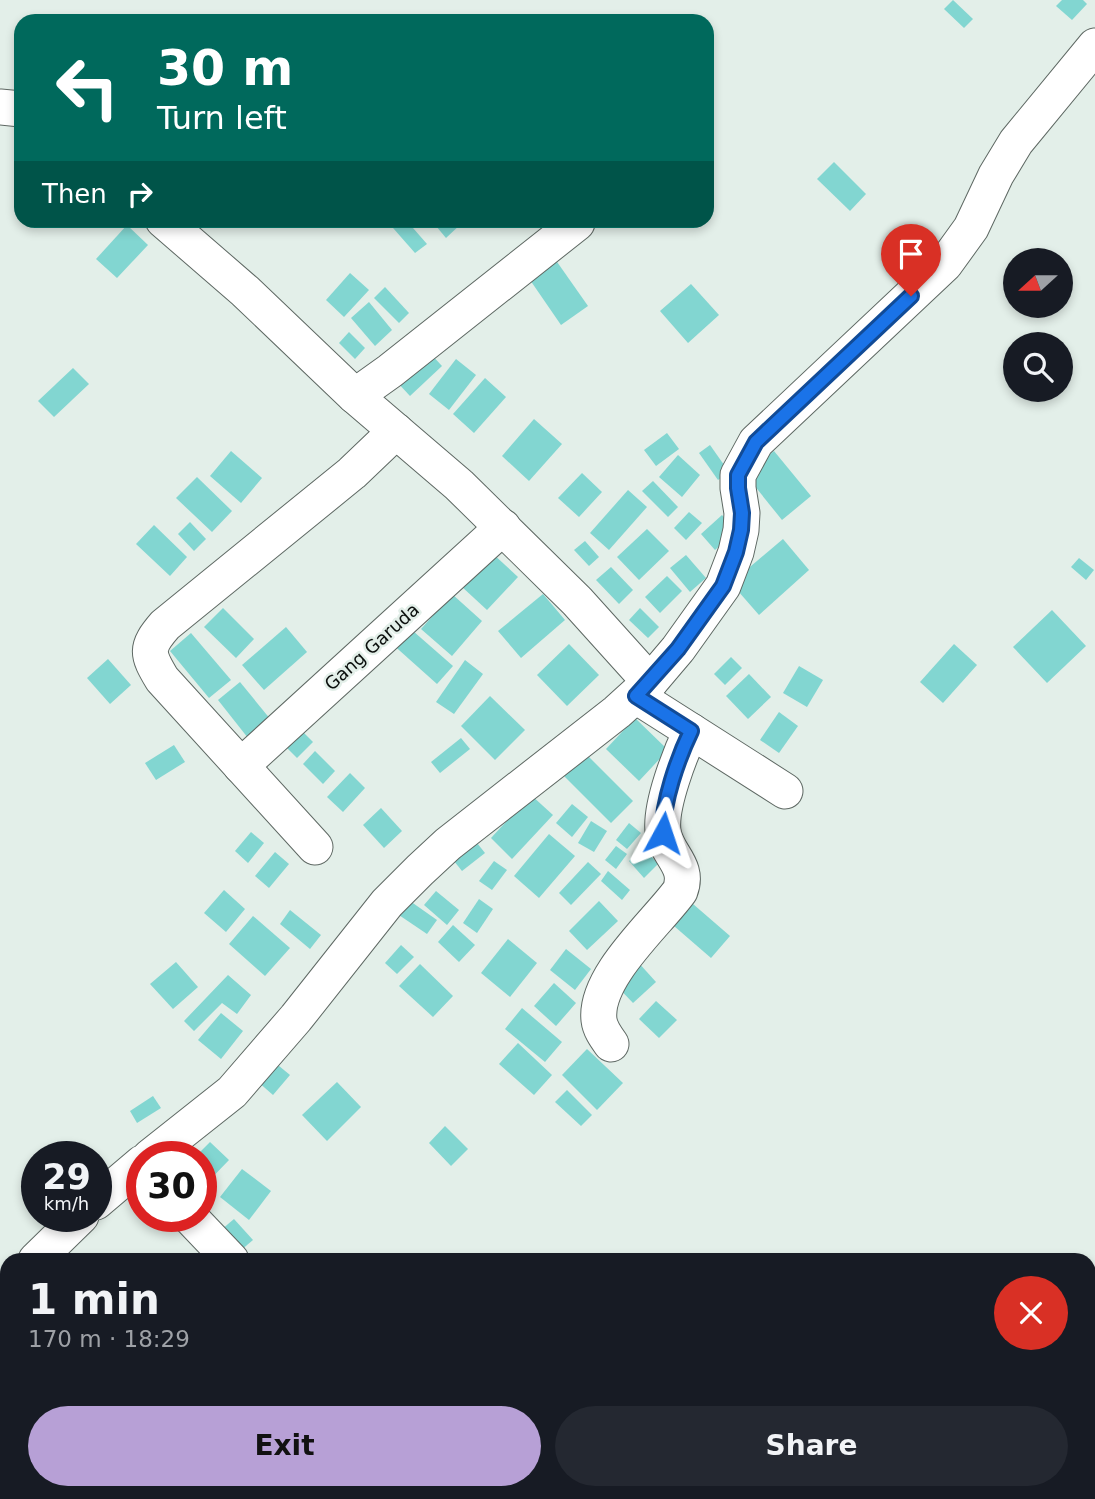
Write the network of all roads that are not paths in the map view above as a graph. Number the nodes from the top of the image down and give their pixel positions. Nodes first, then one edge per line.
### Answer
1 (1095, 46) edge
2 (172, 228) edge
3 (572, 228) edge
4 (355, 396) junction
5 (396, 431) junction
6 (503, 527) junction
7 (643, 689) junction
8 (691, 731) junction
9 (242, 766) junction
10 (785, 792) dead end
11 (315, 847) dead end
12 (611, 1044) dead end
13 (171, 1141) edge
14 (126, 1177) edge
15 (112, 1189) edge
16 (65, 1232) edge
17 (204, 1232) edge
18 (43, 1253) edge
19 (224, 1253) edge

1 - 7 street
2 - 4 street
3 - 4 street
4 - 5 street
5 - 6 street
5 - 9 street
6 - 7 street
6 - 9 street, Gang Garuda
7 - 8 street
7 - 13 street
8 - 10 street
8 - 12 street
9 - 11 street
14 - 15 street
16 - 18 street
17 - 19 street

